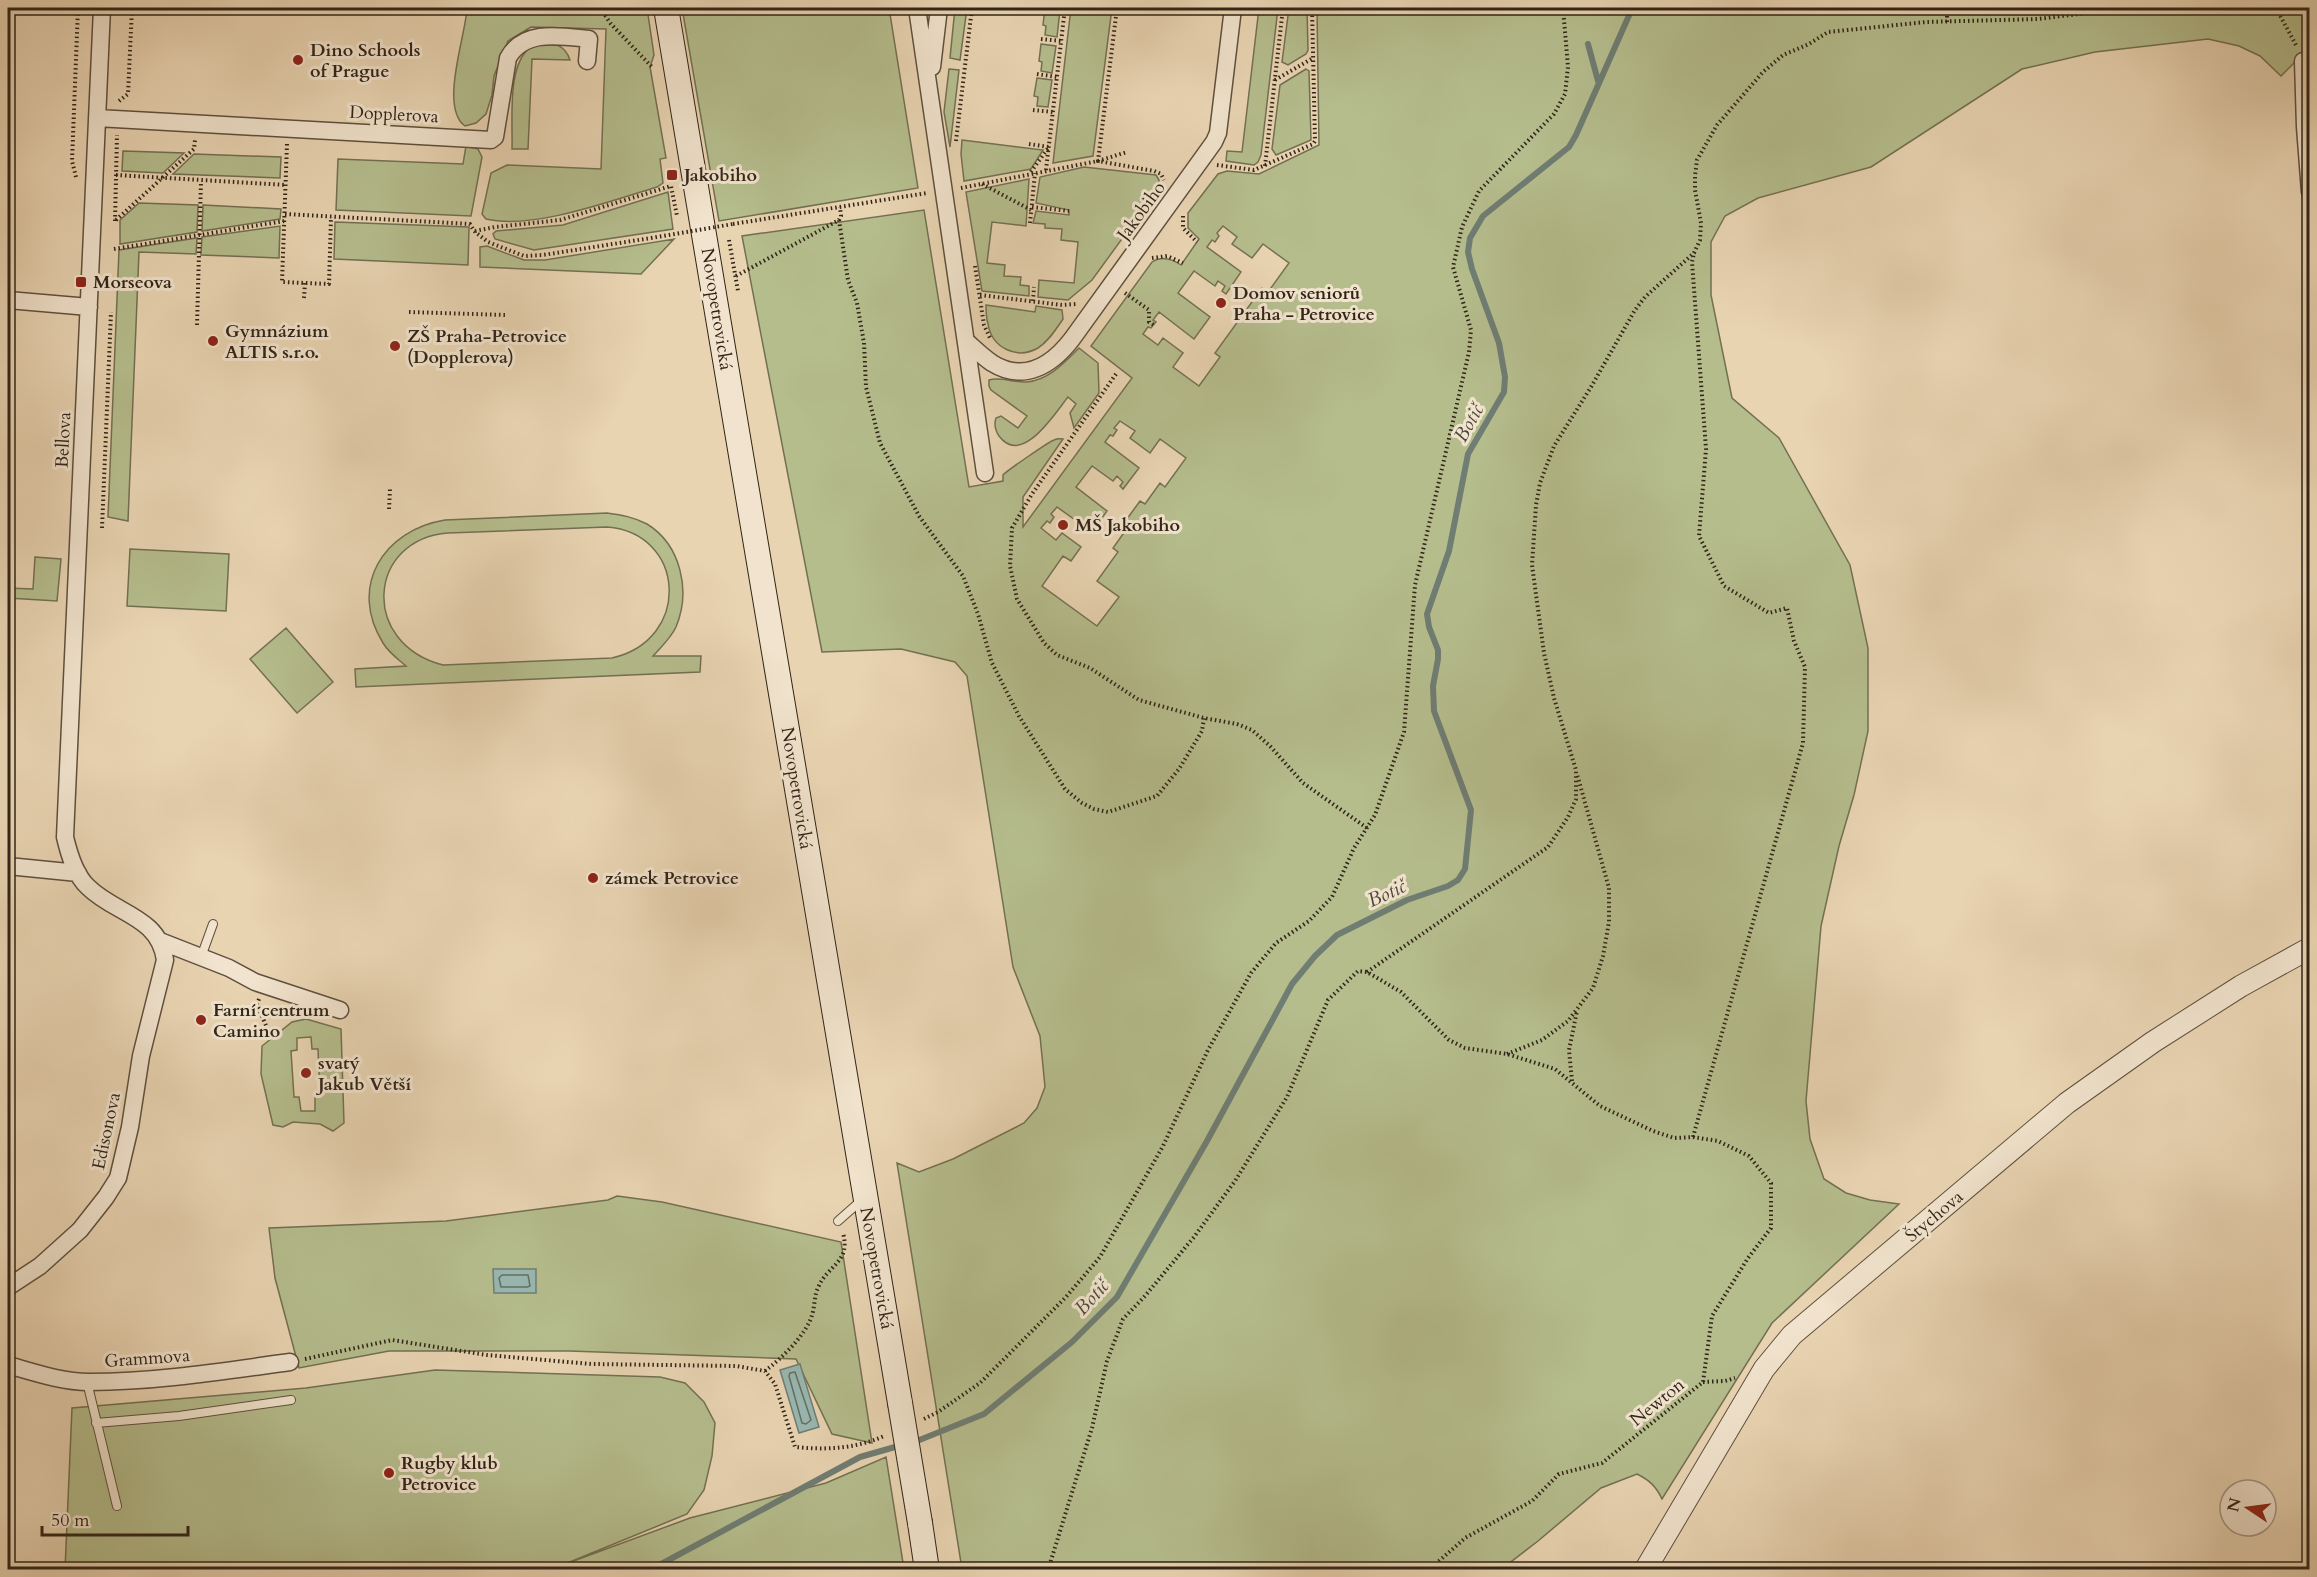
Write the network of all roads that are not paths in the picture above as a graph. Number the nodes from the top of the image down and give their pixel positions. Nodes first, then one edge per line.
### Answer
1 (102, 8) edge
2 (666, 8) edge
3 (917, 8) edge
4 (939, 8) edge
5 (1233, 8) edge
6 (587, 61) dead end
7 (2303, 61) road end
8 (930, 86) junction
9 (97, 118) junction
10 (2310, 192) edge
11 (8, 300) edge
12 (89, 307) junction
13 (967, 342) junction
14 (985, 473) dead end
15 (8, 866) edge
16 (78, 873) junction
17 (213, 924) dead end
18 (160, 941) junction
19 (2310, 948) edge
20 (201, 957) junction
21 (340, 1010) dead end
22 (865, 1197) junction
23 (838, 1221) road end
24 (8, 1287) edge
25 (290, 1362) road end
26 (8, 1365) edge
27 (87, 1382) junction
28 (291, 1400) dead end
29 (96, 1423) junction
30 (117, 1506) dead end
31 (927, 1569) edge
32 (1645, 1569) edge

1 - 9 street, Bellova
2 - 22 main road, Novopetrovická
3 - 8 street
4 - 8 street
5 - 13 street, Jakobiho
6 - 9 street, Dopplerova
7 - 10 street
8 - 13 street
9 - 12 street, Bellova
11 - 12 street
12 - 16 street, Bellova
13 - 14 street
15 - 16 street
16 - 18 street
17 - 20 lane
18 - 20 street
18 - 24 street, Edisonova
19 - 32 street, Štychova
20 - 21 street
22 - 23 lane
22 - 31 main road, Novopetrovická, bridge
25 - 27 street, Grammova
26 - 27 street, Grammova
27 - 29 lane
28 - 29 lane
29 - 30 lane

